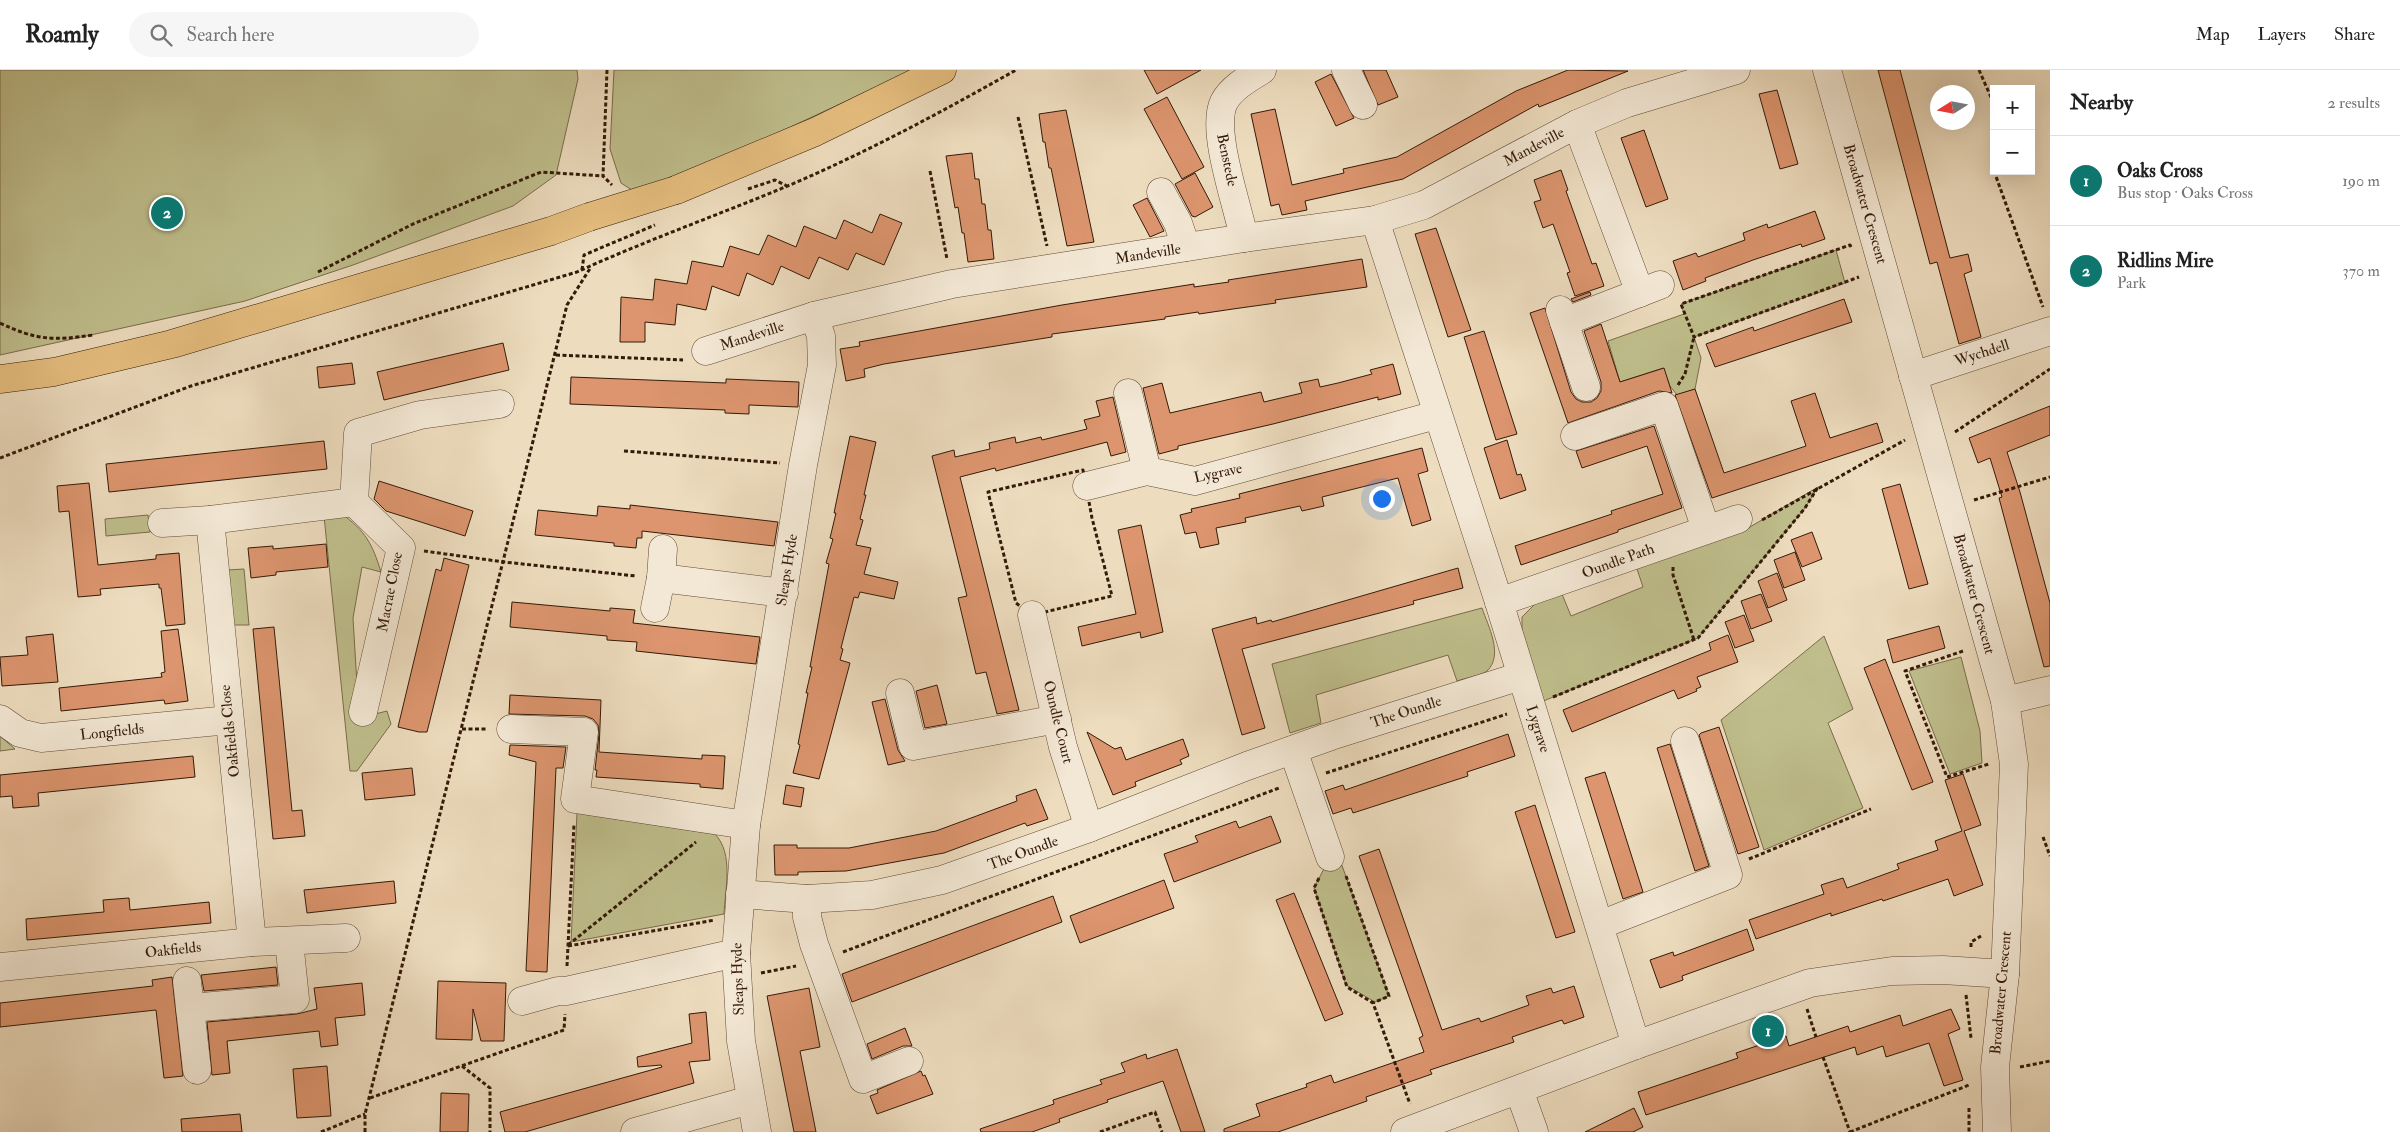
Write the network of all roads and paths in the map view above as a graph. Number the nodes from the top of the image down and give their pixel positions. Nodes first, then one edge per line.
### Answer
1 (942, 70) edge
2 (1016, 70) edge
3 (1262, 70) edge
4 (1346, 70) edge
5 (1736, 70) edge
6 (1827, 70) edge
7 (1979, 70) edge
8 (1655, 81) edge
9 (1990, 95) edge
10 (1362, 105) dead end
11 (1018, 118) dead end
12 (1576, 124) junction
13 (930, 171) dead end
14 (1995, 175) edge
15 (602, 176) dead end
16 (1161, 192) dead end
17 (1374, 220) junction
18 (655, 225) dead end
19 (1244, 238) junction
20 (1186, 248) junction
21 (1852, 253) dead end
22 (591, 266) junction
23 (1052, 268) junction
24 (1857, 269) dead end
25 (582, 270) junction
26 (310, 275) dead end
27 (952, 284) junction
28 (814, 316) junction
29 (2047, 320) edge
30 (0, 323) edge
31 (103, 334) dead end
32 (1694, 337) junction
33 (706, 351) joint
34 (556, 355) junction
35 (2050, 368) edge
36 (54, 372) junction
37 (1913, 376) junction
38 (0, 379) edge
39 (1586, 387) dead end
40 (0, 393) edge
41 (1128, 393) dead end
42 (500, 404) dead end
43 (1665, 408) junction
44 (1436, 415) junction
45 (1953, 427) dead end
46 (1575, 436) dead end
47 (1909, 439) dead end
48 (1904, 440) junction
49 (1906, 449) dead end
50 (624, 451) dead end
51 (0, 458) edge
52 (803, 465) junction
53 (1147, 471) junction
54 (2050, 477) edge
55 (1087, 486) junction
56 (1973, 500) dead end
57 (354, 502) junction
58 (1738, 519) joint
59 (210, 520) junction
60 (162, 523) dead end
61 (1706, 530) junction
62 (1673, 541) junction
63 (401, 548) junction
64 (663, 549) dead end
65 (504, 562) junction
66 (661, 578) junction
67 (784, 593) junction
68 (1499, 602) junction
69 (655, 608) dead end
70 (1032, 615) junction
71 (1694, 640) dead end
72 (1961, 643) dead end
73 (1521, 676) junction
74 (2050, 690) edge
75 (900, 693) dead end
76 (2005, 701) junction
77 (363, 712) dead end
78 (0, 719) edge
79 (1057, 719) junction
80 (229, 720) junction
81 (511, 729) dead end
82 (1685, 741) dead end
83 (1293, 750) junction
84 (1988, 755) dead end
85 (1989, 764) junction
86 (1989, 772) dead end
87 (1871, 809) dead end
88 (734, 823) junction
89 (1089, 828) junction
90 (2043, 837) dead end
91 (2050, 856) edge
92 (1330, 857) junction
93 (1726, 869) junction
94 (807, 899) junction
95 (739, 905) junction
96 (1600, 925) junction
97 (1985, 934) dead end
98 (346, 938) dead end
99 (289, 941) junction
100 (252, 942) junction
101 (736, 953) junction
102 (1970, 955) dead end
103 (0, 967) edge
104 (2005, 974) junction
105 (1966, 992) dead end
106 (522, 1001) dead end
107 (1374, 1003) junction
108 (1971, 1042) dead end
109 (1636, 1045) junction
110 (1824, 1057) dead end
111 (2050, 1061) edge
112 (908, 1062) dead end
113 (462, 1066) dead end
114 (2020, 1067) dead end
115 (197, 1070) dead end
116 (1969, 1077) dead end
117 (1519, 1090) junction
118 (750, 1100) junction
119 (365, 1114) junction
120 (1412, 1130) edge
121 (321, 1132) edge
122 (365, 1132) edge
123 (490, 1132) edge
124 (635, 1132) edge
125 (757, 1132) edge
126 (1100, 1132) edge
127 (1162, 1132) edge
128 (1534, 1132) edge
129 (1850, 1132) edge
130 (1997, 1132) edge

1 - 36 highway, bridge
2 - 22 path
3 - 19 street, Benstede
4 - 10 street
5 - 8 street, Mandeville
6 - 37 street, Broadwater Crescent
7 - 9 path
8 - 12 street, Mandeville
11 - 23 path
12 - 17 street, Mandeville
12 - 39 street, Mandeville
13 - 27 path
14 - 29 path
15 - 26 path
16 - 20 street
17 - 19 street, Mandeville
17 - 44 street, Lygrave
18 - 25 path
19 - 20 street, Mandeville
20 - 23 street, Mandeville
21 - 32 path
22 - 25 path
22 - 34 path
23 - 27 street, Mandeville
24 - 32 path
25 - 51 path
27 - 28 street, Mandeville
28 - 33 street, Mandeville
28 - 52 street, Sleaps Hyde
29 - 37 street, Wychdell
30 - 31 path
32 - 43 path
33 - 34 path
34 - 65 path
35 - 45 path
36 - 38 highway
36 - 40 highway
37 - 76 street, Broadwater Crescent
41 - 53 street
42 - 57 street
43 - 46 street
43 - 61 street
44 - 53 street, Lygrave
44 - 68 street, Lygrave
47 - 48 path
48 - 49 path
48 - 58 path
50 - 52 path
52 - 67 street, Sleaps Hyde
53 - 55 street, Lygrave
54 - 56 path
55 - 70 path
55 - 70 path
57 - 59 street
57 - 63 street, Macrae Close
58 - 61 street, Oundle Path
59 - 60 street
59 - 80 street, Oakfields Close
61 - 62 street, Oundle Path
62 - 68 street, Oundle Path
62 - 71 path
63 - 65 path
63 - 77 street, Macrae Close
64 - 66 street
65 - 66 path
65 - 119 path
66 - 67 street
66 - 69 street
67 - 88 street, Sleaps Hyde
68 - 73 street, Lygrave
70 - 79 street, Oundle Court
72 - 85 path
73 - 83 street, The Oundle
73 - 96 street, Lygrave
74 - 76 street
75 - 79 street
76 - 104 street, Broadwater Crescent
78 - 80 street, Longfields
79 - 89 street, Oundle Court
80 - 100 street, Oakfields Close
81 - 88 street
82 - 93 street
83 - 89 street, The Oundle
83 - 92 street
84 - 85 path
85 - 86 path
87 - 93 path
88 - 95 street, Sleaps Hyde
88 - 95 path
89 - 94 street, The Oundle
90 - 91 path
92 - 107 path
92 - 107 path
93 - 96 street
94 - 95 street, The Oundle
94 - 112 street
95 - 101 street, Sleaps Hyde
96 - 109 street, Lygrave
97 - 102 path
98 - 99 street, Oakfields
99 - 100 street, Oakfields
99 - 115 street
100 - 103 street, Oakfields
101 - 106 street
101 - 118 street, Sleaps Hyde
104 - 109 street
104 - 130 street, Broadwater Crescent
105 - 108 path
107 - 120 path
109 - 117 street
110 - 129 path
111 - 114 path
113 - 123 path
116 - 129 path
117 - 120 street
117 - 128 street
118 - 124 street
118 - 125 street, Sleaps Hyde
119 - 121 path
119 - 122 path
126 - 127 path

